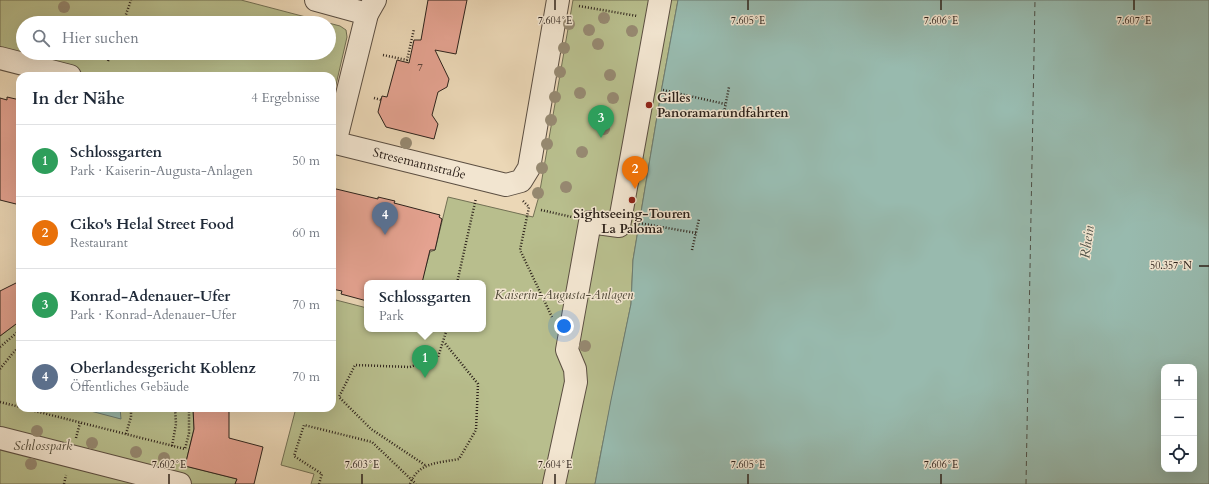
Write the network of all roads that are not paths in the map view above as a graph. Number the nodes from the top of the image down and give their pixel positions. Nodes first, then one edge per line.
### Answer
1 (316, 0) edge
2 (558, 0) edge
3 (371, 7) edge
4 (659, 10) edge
5 (0, 58) edge
6 (54, 72) edge
7 (336, 132) edge
8 (336, 144) edge
9 (0, 438) edge
10 (180, 484) edge
11 (554, 484) edge

1 - 3 street
2 - 8 street, Stresemannstraße
3 - 7 street
4 - 11 street
5 - 6 street
9 - 10 street

